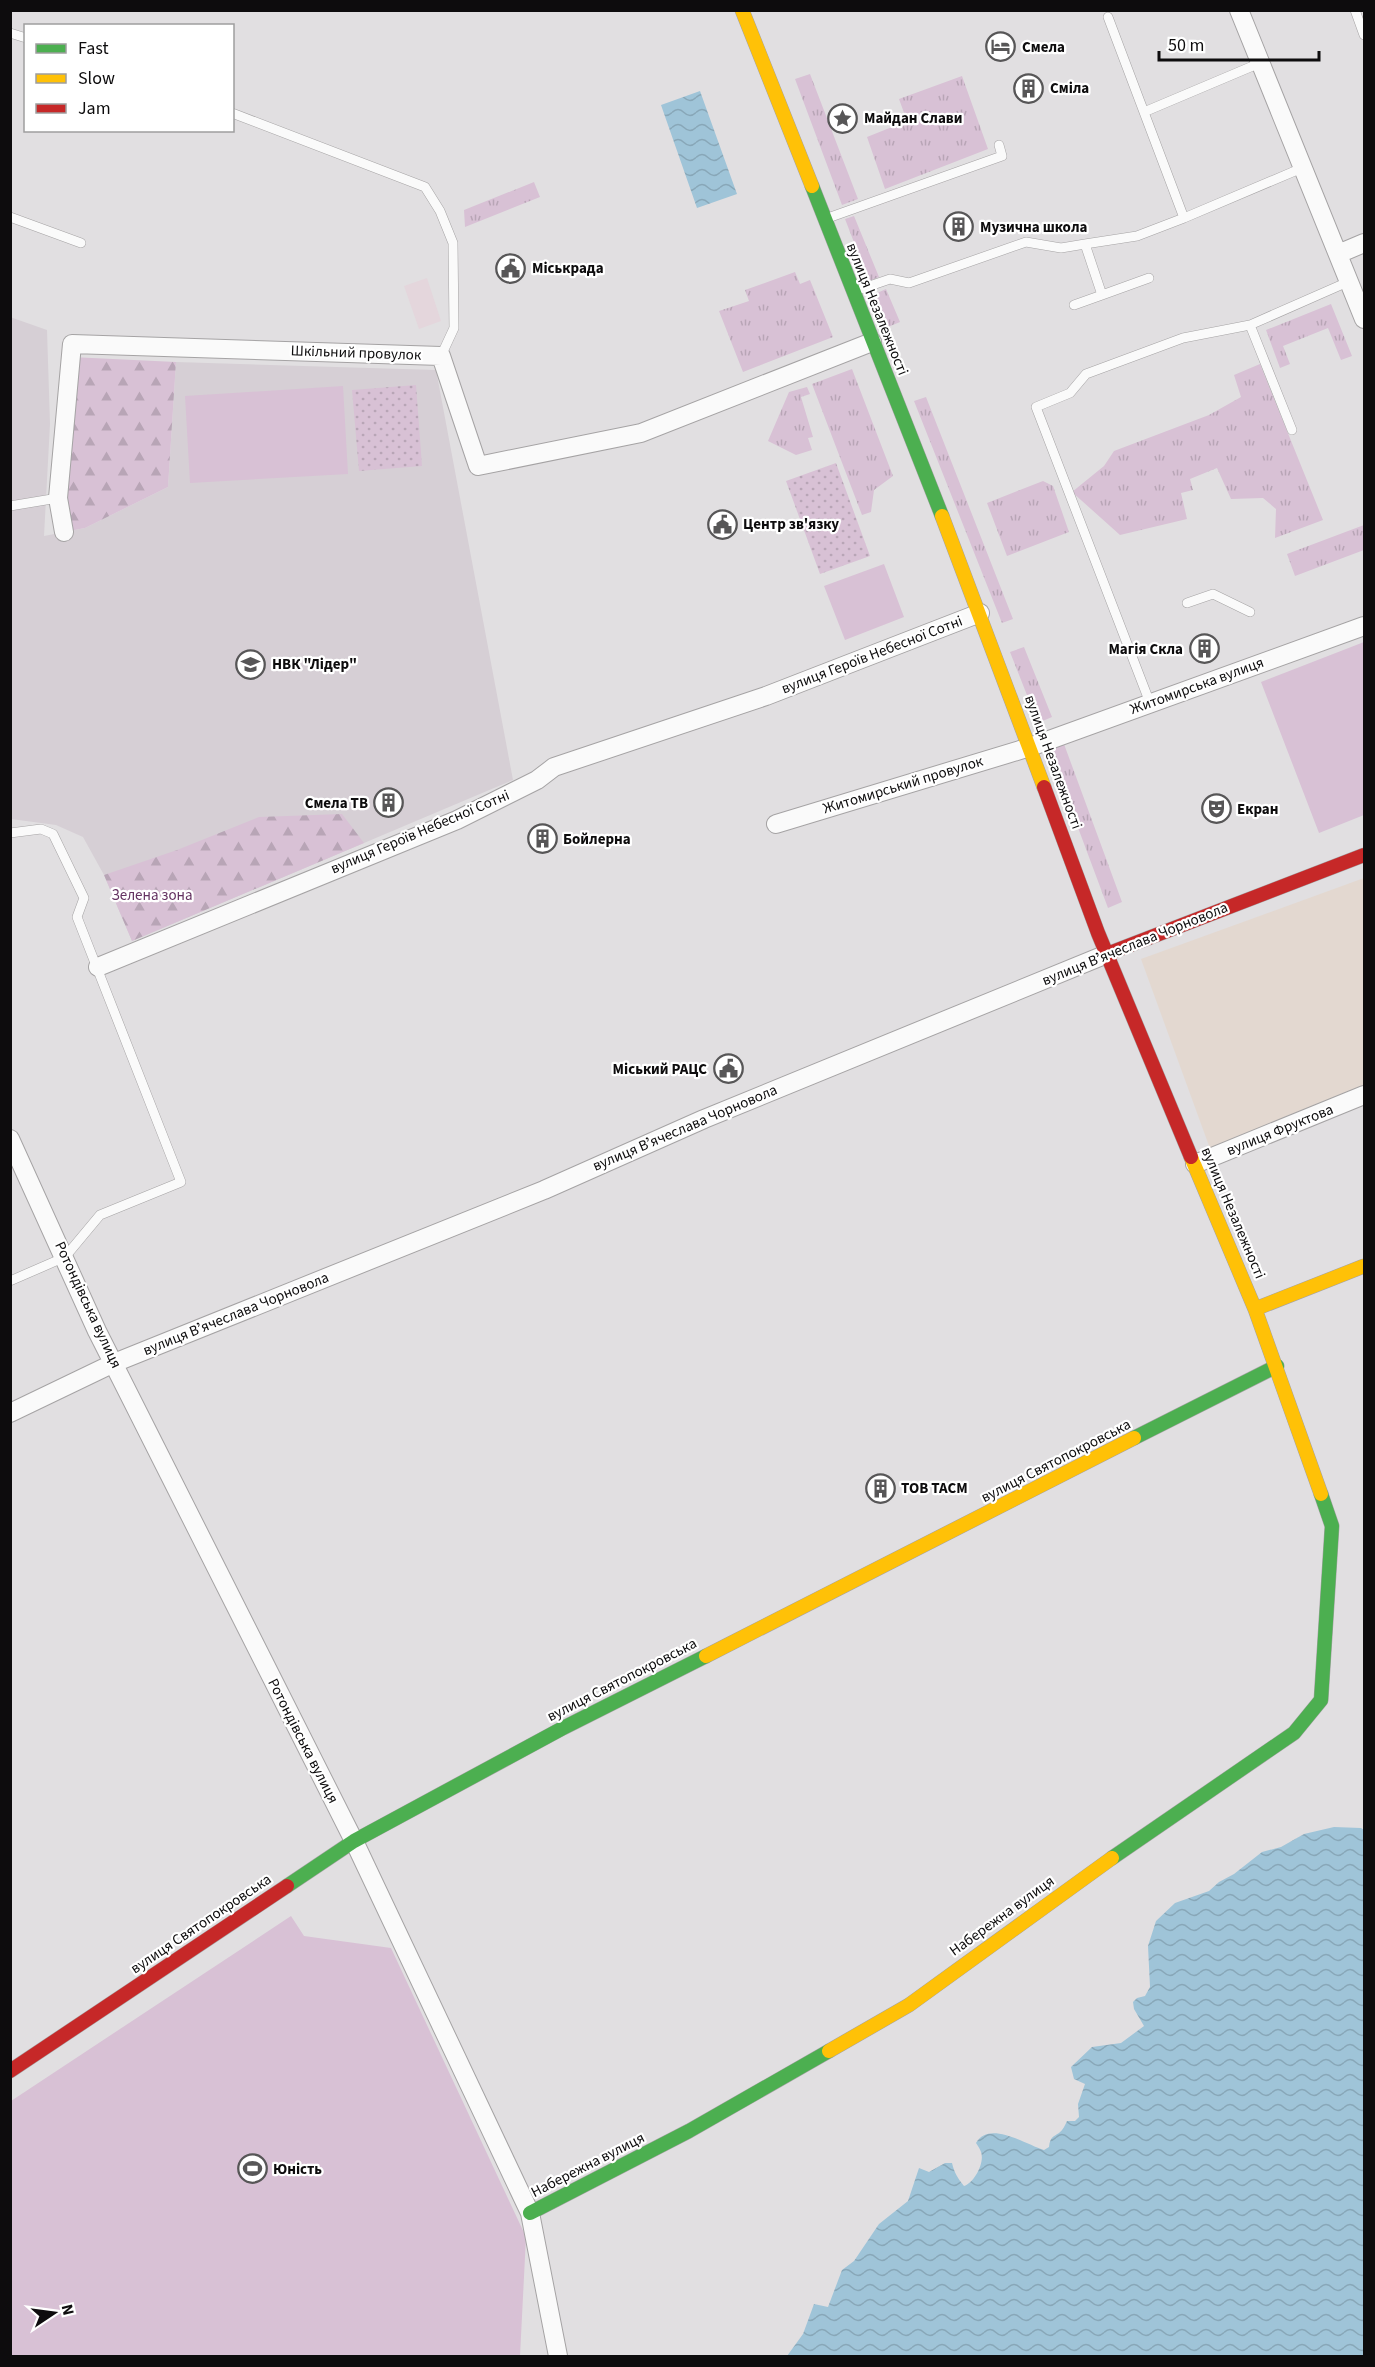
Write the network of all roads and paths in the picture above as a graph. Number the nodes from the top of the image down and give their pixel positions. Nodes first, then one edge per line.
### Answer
1 (742, 10) edge
2 (1239, 10) edge
3 (1355, 10) edge
4 (1108, 17) dead end
5 (1365, 35) edge
6 (1260, 63) junction
7 (1143, 112) junction
8 (234, 114) edge
9 (999, 145) dead end
10 (1302, 168) junction
11 (10, 217) edge
12 (1184, 218) junction
13 (823, 220) junction
14 (81, 243) dead end
15 (1365, 243) edge
16 (1085, 244) junction
17 (1338, 254) junction
18 (1149, 278) dead end
19 (1350, 281) junction
20 (853, 292) junction
21 (1102, 295) junction
22 (1074, 305) dead end
23 (1365, 319) edge
24 (1250, 325) junction
25 (873, 342) junction
26 (441, 356) junction
27 (1292, 430) dead end
28 (58, 498) junction
29 (10, 506) edge
30 (64, 532) dead end
31 (1187, 603) dead end
32 (1250, 612) dead end
33 (980, 613) junction
34 (1365, 626) edge
35 (1150, 703) junction
36 (1030, 747) junction
37 (776, 824) dead end
38 (10, 833) edge
39 (1365, 855) edge
40 (1107, 954) junction
41 (98, 967) junction
42 (1365, 1095) edge
43 (10, 1138) edge
44 (1195, 1164) junction
45 (65, 1257) junction
46 (1365, 1266) edge
47 (10, 1281) edge
48 (1256, 1309) junction
49 (114, 1363) junction
50 (1277, 1366) junction
51 (10, 1413) edge
52 (1332, 1526) joint
53 (354, 1841) junction
54 (10, 2071) edge
55 (530, 2213) junction
56 (558, 2356) edge

1 - 13 street, вулиця Незалежності
2 - 6 street
3 - 5 lane
4 - 7 lane
6 - 7 lane
6 - 10 street
7 - 12 lane
8 - 26 lane
9 - 13 lane
10 - 12 lane
10 - 17 street
11 - 14 lane
12 - 16 lane
13 - 20 street, вулиця Незалежності
15 - 17 street
16 - 20 lane
16 - 21 lane
17 - 19 street
18 - 21 lane
19 - 23 street
19 - 24 lane
20 - 25 street, вулиця Незалежності
21 - 22 lane
24 - 27 lane
24 - 35 lane
25 - 26 street, Шкільний провулок
25 - 33 street, вулиця Незалежності
26 - 28 street, Шкільний провулок
28 - 29 lane
28 - 30 street, Шкільний провулок
31 - 32 lane
33 - 36 street, вулиця Незалежності
33 - 41 street, вулиця Героїв Небесної Сотні
34 - 35 street, Житомирська вулиця
35 - 36 street, Житомирська вулиця
36 - 37 street, Житомирський провулок
36 - 40 street, вулиця Незалежності
38 - 41 lane
39 - 40 street, вулиця Вʼячеслава Чорновола
40 - 44 street, вулиця Незалежності
40 - 49 street, вулиця Вʼячеслава Чорновола
41 - 45 lane
42 - 44 street, вулиця Фруктова
43 - 45 street, Ротондівська вулиця
44 - 48 street, вулиця Незалежності
45 - 47 lane
45 - 49 street, Ротондівська вулиця
46 - 48 street
48 - 50 street, вулиця Незалежності
49 - 51 street, вулиця Вʼячеслава Чорновола
49 - 53 street, Ротондівська вулиця
50 - 52 street, вулиця Незалежності
50 - 53 street, вулиця Святопокровська
52 - 55 street, Набережна вулиця
53 - 54 street, вулиця Святопокровська
53 - 55 street, Ротондівська вулиця
55 - 56 street, Ротондівська вулиця

